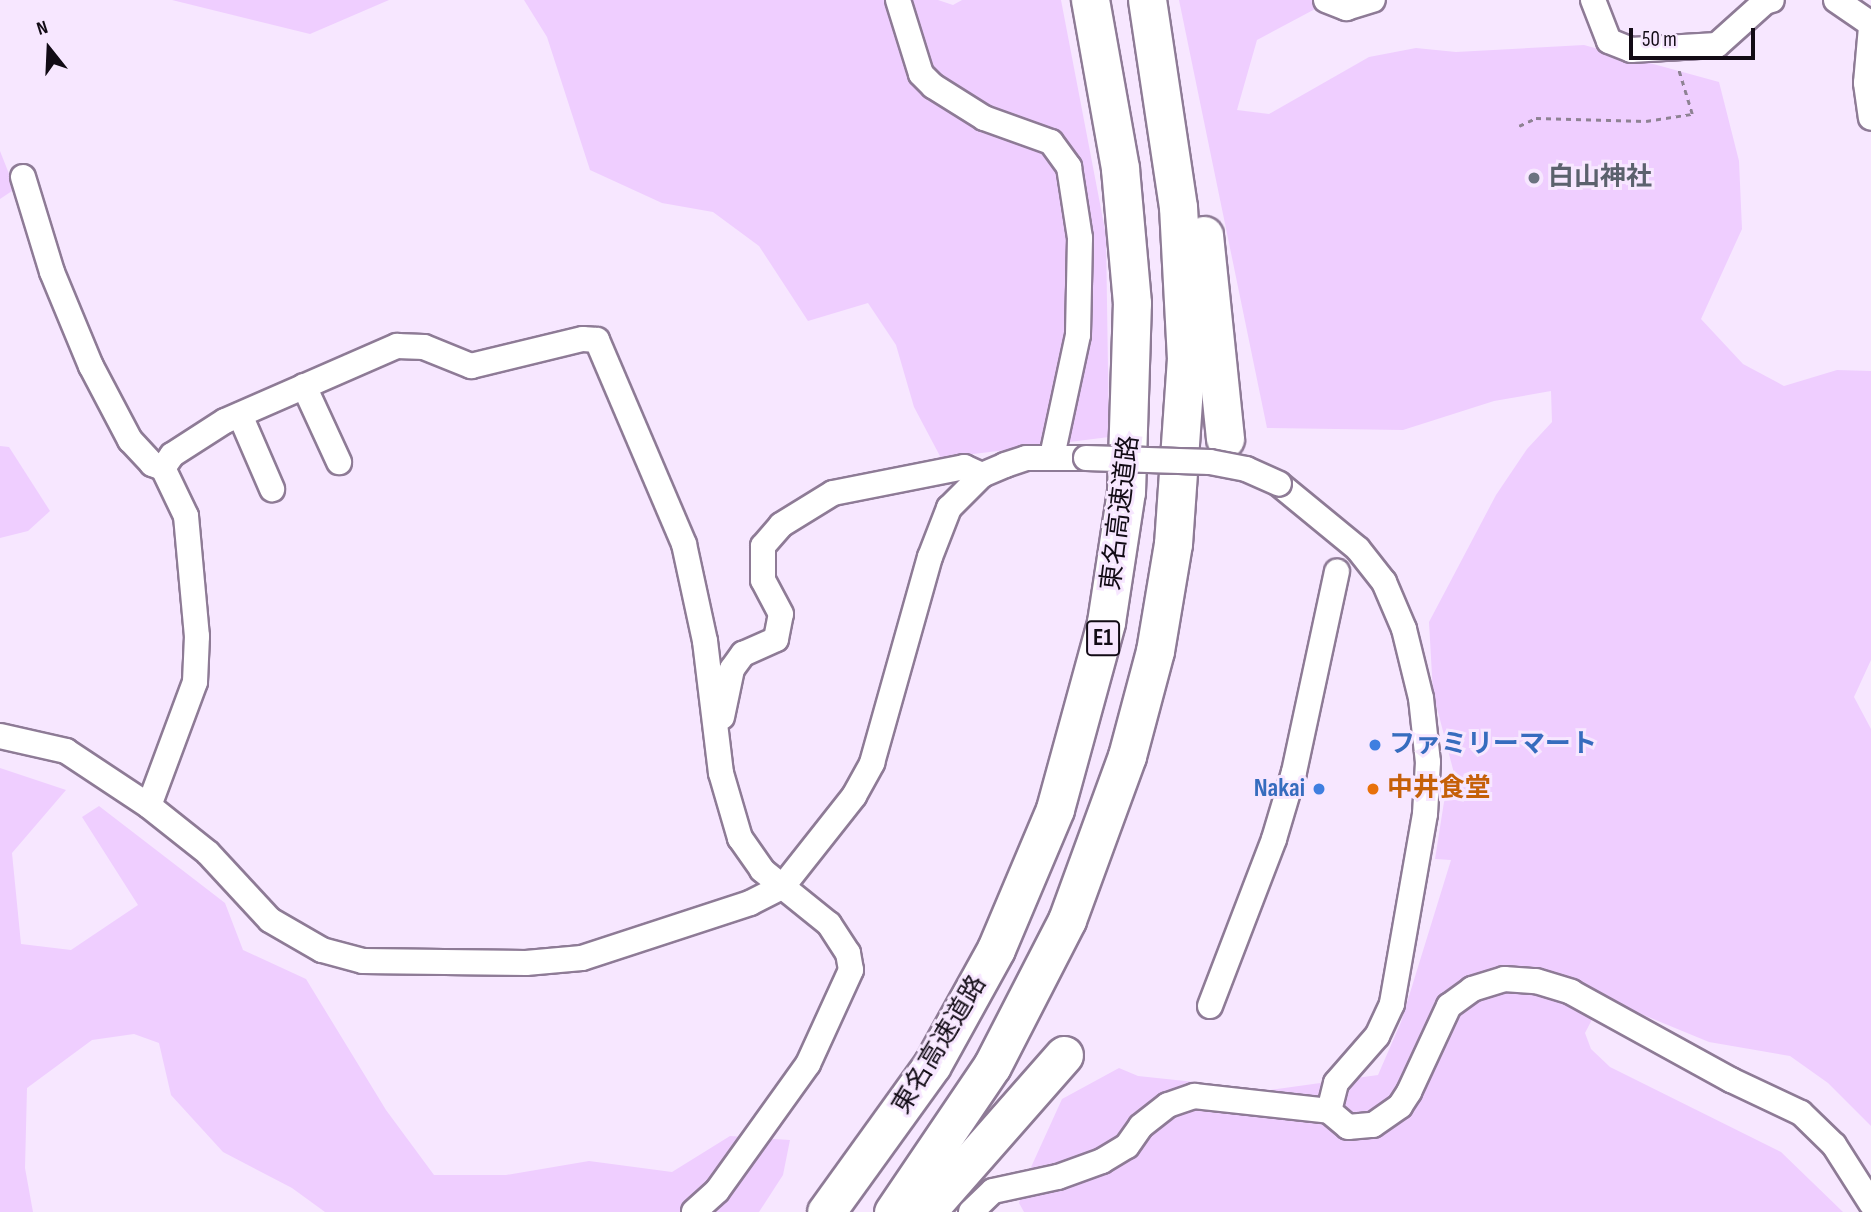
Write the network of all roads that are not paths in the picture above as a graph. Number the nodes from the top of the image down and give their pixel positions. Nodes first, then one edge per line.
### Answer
1 (898, 0) edge
2 (1090, 0) edge
3 (1147, 0) edge
4 (1326, 0) edge
5 (1373, 0) edge
6 (1593, 0) edge
7 (1772, 0) edge
8 (1836, 0) edge
9 (1871, 25) edge
10 (1871, 118) edge
11 (23, 177) dead end
12 (304, 386) junction
13 (240, 415) junction
14 (1225, 439) dead end
15 (1052, 456) junction
16 (338, 462) dead end
17 (163, 468) junction
18 (982, 475) junction
19 (272, 489) dead end
20 (1337, 572) dead end
21 (1089, 693) junction
22 (718, 724) junction
23 (0, 736) edge
24 (149, 806) junction
25 (783, 886) junction
26 (1210, 1006) dead end
27 (1064, 1055) dead end
28 (1329, 1111) junction
29 (1871, 1203) edge
30 (694, 1212) edge
31 (798, 1212) edge
32 (826, 1212) edge
33 (893, 1212) edge
34 (926, 1212) edge
35 (971, 1212) edge

1 - 15 street
2 - 21 highway, 東名高速道路 / E1
3 - 14 highway
3 - 33 highway, 東名高速道路 / E1
4 - 5 street
6 - 7 street
8 - 9 street
9 - 10 street
11 - 17 street
12 - 13 street
12 - 16 street
12 - 22 street
13 - 17 street
13 - 19 street
15 - 18 street
15 - 28 street, bridge
17 - 24 street
18 - 22 street
18 - 25 street
20 - 26 street
21 - 31 highway
21 - 32 highway, 東名高速道路 / E1
22 - 25 street
23 - 24 street
24 - 25 street
25 - 30 street
27 - 34 highway
28 - 29 street
28 - 35 street

